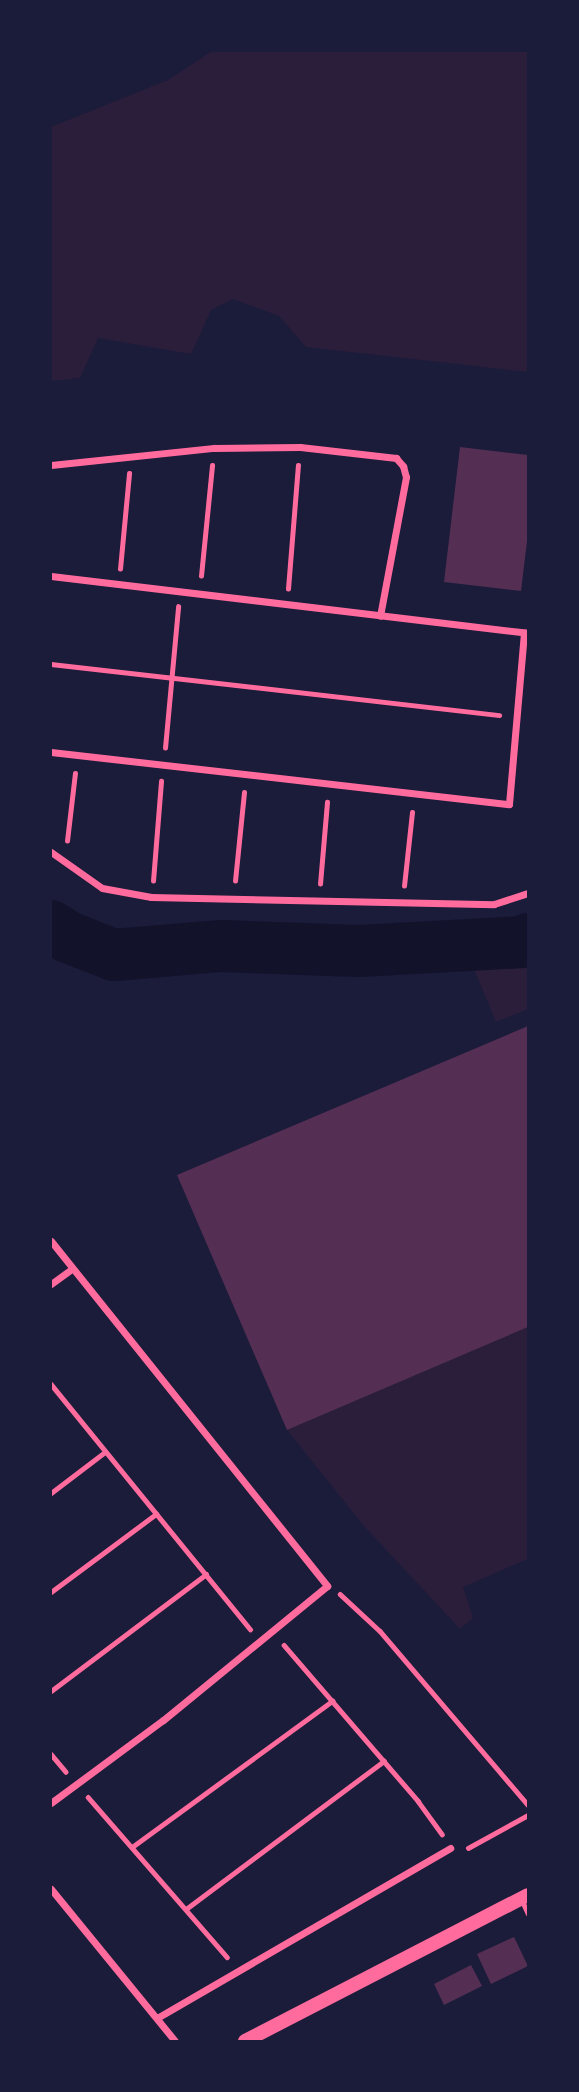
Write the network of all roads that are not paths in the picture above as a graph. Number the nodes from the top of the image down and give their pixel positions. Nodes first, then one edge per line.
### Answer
1 (51, 465) edge
2 (51, 576) edge
3 (380, 616) junction
4 (526, 633) edge
5 (51, 751) edge
6 (51, 852) edge
7 (528, 893) edge
8 (51, 1241) edge
9 (72, 1269) junction
10 (51, 1284) edge
11 (51, 1803) edge
12 (450, 1848) road end
13 (51, 1889) edge
14 (525, 1897) edge
15 (528, 1914) edge
16 (157, 2018) junction
17 (175, 2041) edge
18 (245, 2041) edge

1 - 3 street
2 - 3 street
3 - 4 street
4 - 5 street
6 - 7 street
8 - 9 street
9 - 10 street
9 - 11 street
12 - 16 street
13 - 16 street
14 - 15 lane
14 - 18 main road
16 - 17 street

